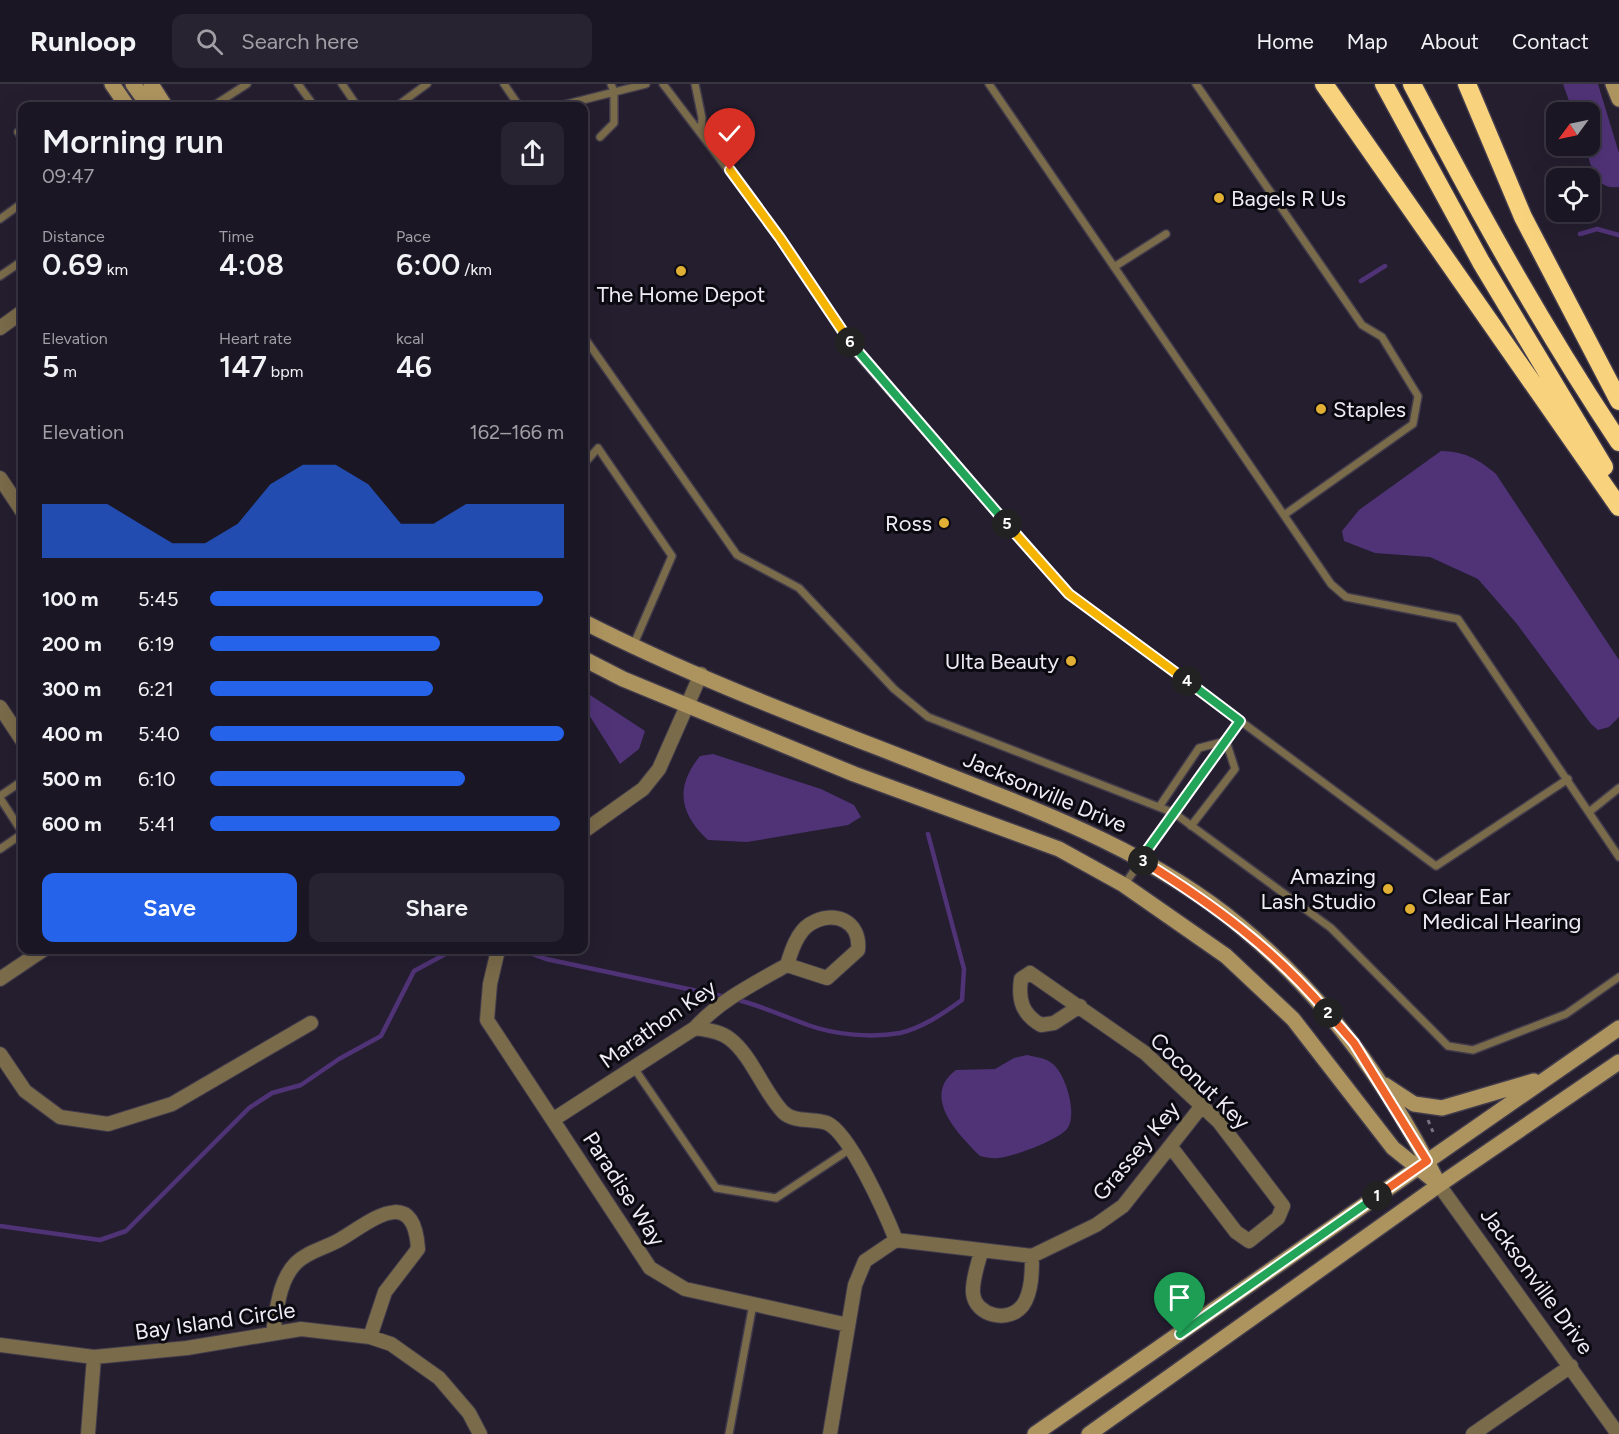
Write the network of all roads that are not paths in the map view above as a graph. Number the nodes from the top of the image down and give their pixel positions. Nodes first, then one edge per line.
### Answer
1 (112, 84) edge
2 (133, 84) edge
3 (152, 84) edge
4 (247, 84) edge
5 (298, 84) edge
6 (342, 84) edge
7 (427, 84) edge
8 (504, 84) edge
9 (611, 84) edge
10 (646, 84) edge
11 (663, 84) edge
12 (695, 84) edge
13 (989, 84) edge
14 (1196, 84) edge
15 (1324, 84) edge
16 (1383, 84) edge
17 (1412, 84) edge
18 (1467, 84) edge
19 (1612, 84) edge
20 (614, 92) junction
21 (1619, 99) edge
22 (124, 102) edge
23 (146, 102) edge
24 (163, 102) edge
25 (219, 102) edge
26 (311, 102) edge
27 (354, 102) edge
28 (402, 102) edge
29 (516, 102) edge
30 (576, 102) edge
31 (701, 132) junction
32 (600, 137) dead end
33 (18, 206) edge
34 (0, 219) edge
35 (1166, 234) dead end
36 (18, 264) edge
37 (1114, 267) junction
38 (0, 276) edge
39 (18, 314) edge
40 (2, 322) edge
41 (588, 343) edge
42 (1619, 401) edge
43 (1619, 442) edge
44 (588, 459) edge
45 (0, 478) edge
46 (1619, 491) edge
47 (18, 505) edge
48 (1619, 507) edge
49 (1284, 515) junction
50 (588, 624) edge
51 (633, 646) junction
52 (588, 661) edge
53 (701, 674) junction
54 (687, 704) junction
55 (0, 707) edge
56 (1240, 721) junction
57 (18, 734) edge
58 (1226, 741) junction
59 (1568, 779) junction
60 (18, 784) edge
61 (1619, 788) edge
62 (0, 797) edge
63 (1159, 807) junction
64 (1589, 812) junction
65 (1174, 813) junction
66 (18, 826) edge
67 (1191, 826) junction
68 (588, 828) edge
69 (18, 836) edge
70 (0, 849) edge
71 (1619, 857) edge
72 (1140, 860) junction
73 (1124, 885) junction
74 (37, 954) edge
75 (497, 954) edge
76 (787, 965) junction
77 (1619, 977) edge
78 (0, 979) edge
79 (1080, 1006) junction
80 (312, 1023) dead end
81 (699, 1023) junction
82 (1619, 1029) edge
83 (0, 1054) edge
84 (1619, 1062) edge
85 (634, 1068) junction
86 (1548, 1077) junction
87 (1377, 1078) junction
88 (1201, 1107) junction
89 (554, 1119) junction
90 (1171, 1147) junction
91 (850, 1149) junction
92 (1422, 1164) junction
93 (1439, 1185) junction
94 (896, 1240) junction
95 (981, 1252) junction
96 (1032, 1256) junction
97 (753, 1304) junction
98 (848, 1324) junction
99 (273, 1332) junction
100 (370, 1337) junction
101 (0, 1345) edge
102 (94, 1357) junction
103 (1571, 1366) junction
104 (88, 1434) edge
105 (480, 1434) edge
106 (729, 1434) edge
107 (830, 1434) edge
108 (1035, 1434) edge
109 (1089, 1434) edge
110 (1473, 1434) edge
111 (1618, 1434) edge

1 - 22 street
2 - 23 street
3 - 24 street
4 - 25 lane
5 - 26 lane
6 - 27 lane
7 - 28 lane
8 - 29 lane
9 - 20 lane
10 - 20 lane
11 - 31 lane
12 - 31 lane
13 - 37 lane
14 - 49 lane
15 - 48 highway
16 - 46 highway
17 - 43 highway
18 - 42 highway
19 - 21 street
20 - 30 lane
20 - 32 lane
31 - 56 lane
33 - 34 lane
35 - 37 lane
36 - 38 lane
37 - 49 lane
39 - 40 street
41 - 63 lane
44 - 51 lane
45 - 47 street
49 - 59 lane
50 - 51 street, Jacksonville Drive
51 - 53 street, Jacksonville Drive
52 - 54 street, Jacksonville Drive
53 - 54 street
53 - 72 street, Jacksonville Drive
54 - 68 street
54 - 73 street, Jacksonville Drive
55 - 57 street
56 - 58 lane
56 - 59 lane
58 - 63 lane
58 - 65 lane
58 - 67 lane
59 - 64 lane
60 - 62 lane
61 - 64 lane
62 - 66 lane
63 - 65 lane
64 - 71 lane
65 - 67 lane
65 - 72 lane
67 - 77 lane
69 - 70 lane
72 - 73 lane
72 - 87 street, Jacksonville Drive
73 - 92 street, Jacksonville Drive
74 - 78 street
75 - 89 street, Paradise Way
76 - 76 street
76 - 81 street, Marathon Key
79 - 79 street, Coconut Key
79 - 88 street, Coconut Key
80 - 83 street
81 - 85 street, Marathon Key
81 - 91 street
82 - 86 street
84 - 93 street
85 - 89 street, Marathon Key
85 - 91 lane
86 - 87 street
86 - 92 street
87 - 92 street, Jacksonville Drive
88 - 90 street, Grassey Key
88 - 90 street, Coconut Key
89 - 97 street, Paradise Way
90 - 96 street, Grassey Key
91 - 94 street
92 - 93 street, Jacksonville Drive
92 - 108 street
93 - 103 street, Jacksonville Drive
93 - 109 street
94 - 95 street
94 - 98 street
95 - 96 street
95 - 96 street
97 - 98 street, Paradise Way
97 - 106 lane
98 - 107 street
99 - 100 street, Bay Island Circle
99 - 100 street
99 - 102 street, Bay Island Circle
100 - 105 street, Bay Island Circle
101 - 102 street, Bay Island Circle
102 - 104 street
103 - 110 street
103 - 111 street, Jacksonville Drive

